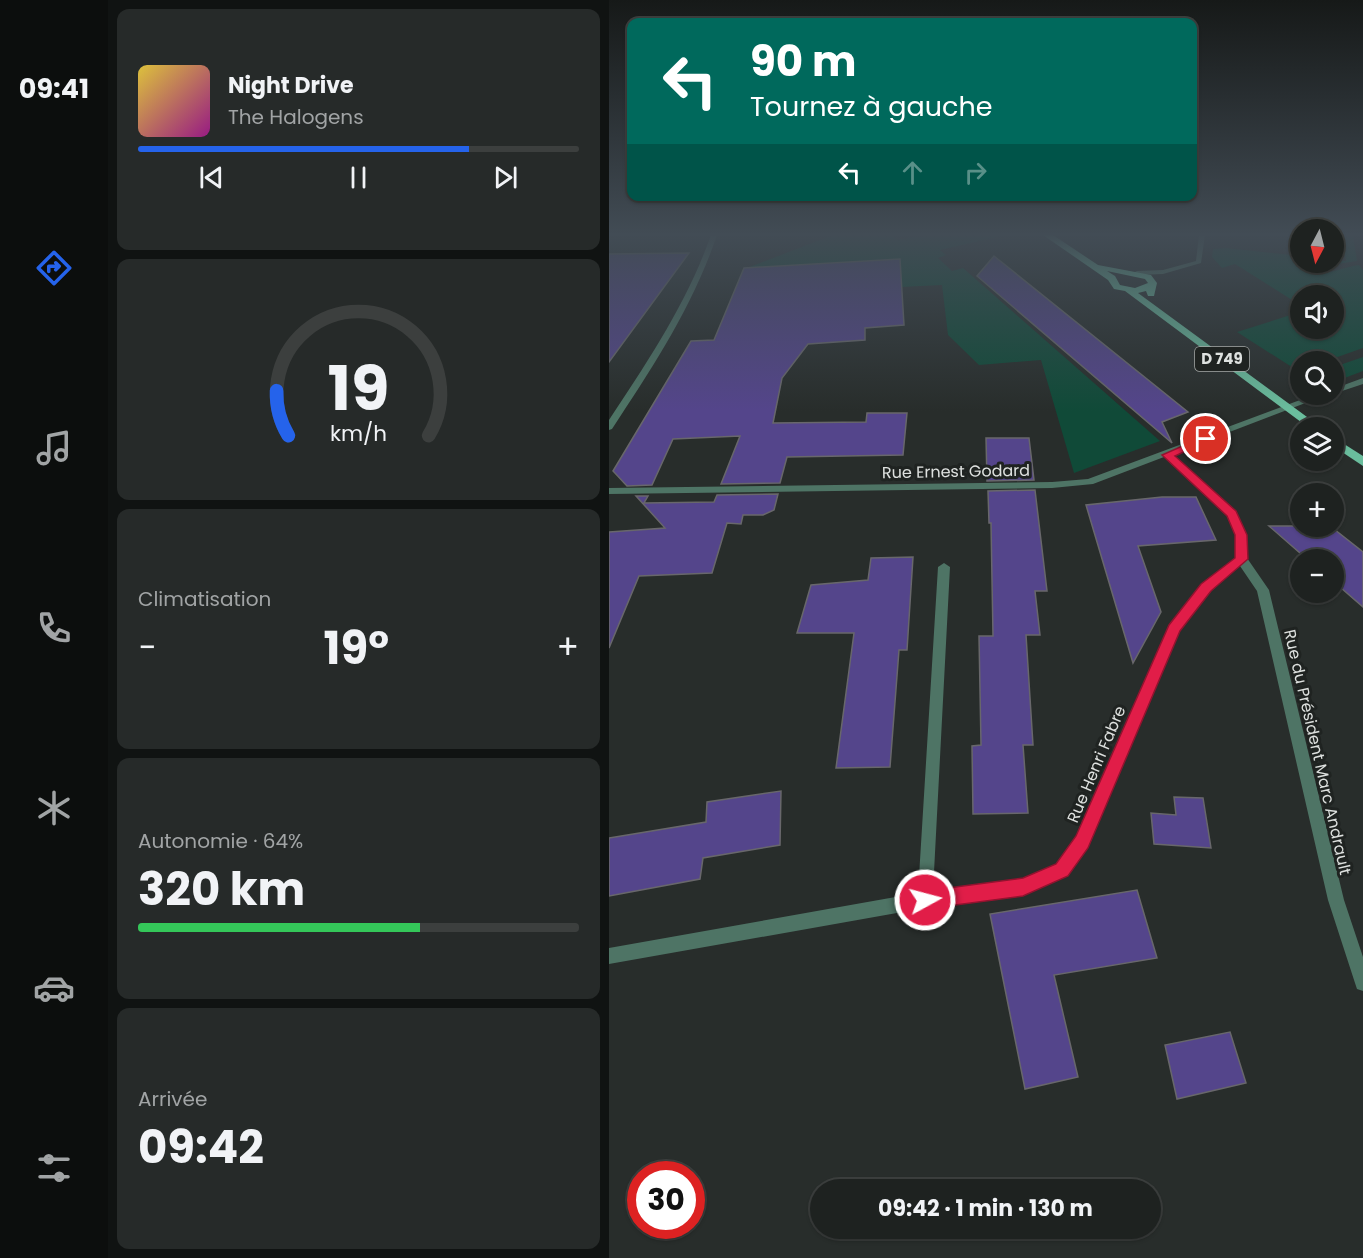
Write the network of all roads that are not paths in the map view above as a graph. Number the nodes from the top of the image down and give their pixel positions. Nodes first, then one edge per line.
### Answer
1 (690, 294) edge
2 (1133, 294) edge
3 (1152, 294) edge
4 (1154, 310) junction
5 (1363, 381) edge
6 (1344, 388) edge
7 (1297, 405) edge
8 (1289, 408) junction
9 (1302, 417) edge
10 (609, 427) edge
11 (1344, 448) edge
12 (1167, 455) junction
13 (1363, 462) edge
14 (609, 491) edge
15 (1242, 559) junction
16 (944, 567) dead end
17 (925, 900) junction
18 (609, 956) edge
19 (1363, 983) edge

1 - 10 street
2 - 4 main road, D 749
3 - 4 main road
4 - 8 main road, D 749
5 - 6 street
7 - 8 street, Rue Ernest Godard
8 - 9 main road, D 749
8 - 12 street, Rue Ernest Godard
11 - 13 main road
12 - 14 street, Rue Ernest Godard
12 - 15 street, Rue du Président Marc Andrault
15 - 17 street, Rue Henri Fabre
15 - 19 street, Rue du Président Marc Andrault
16 - 17 street
17 - 18 street, Rue Henri Fabre

